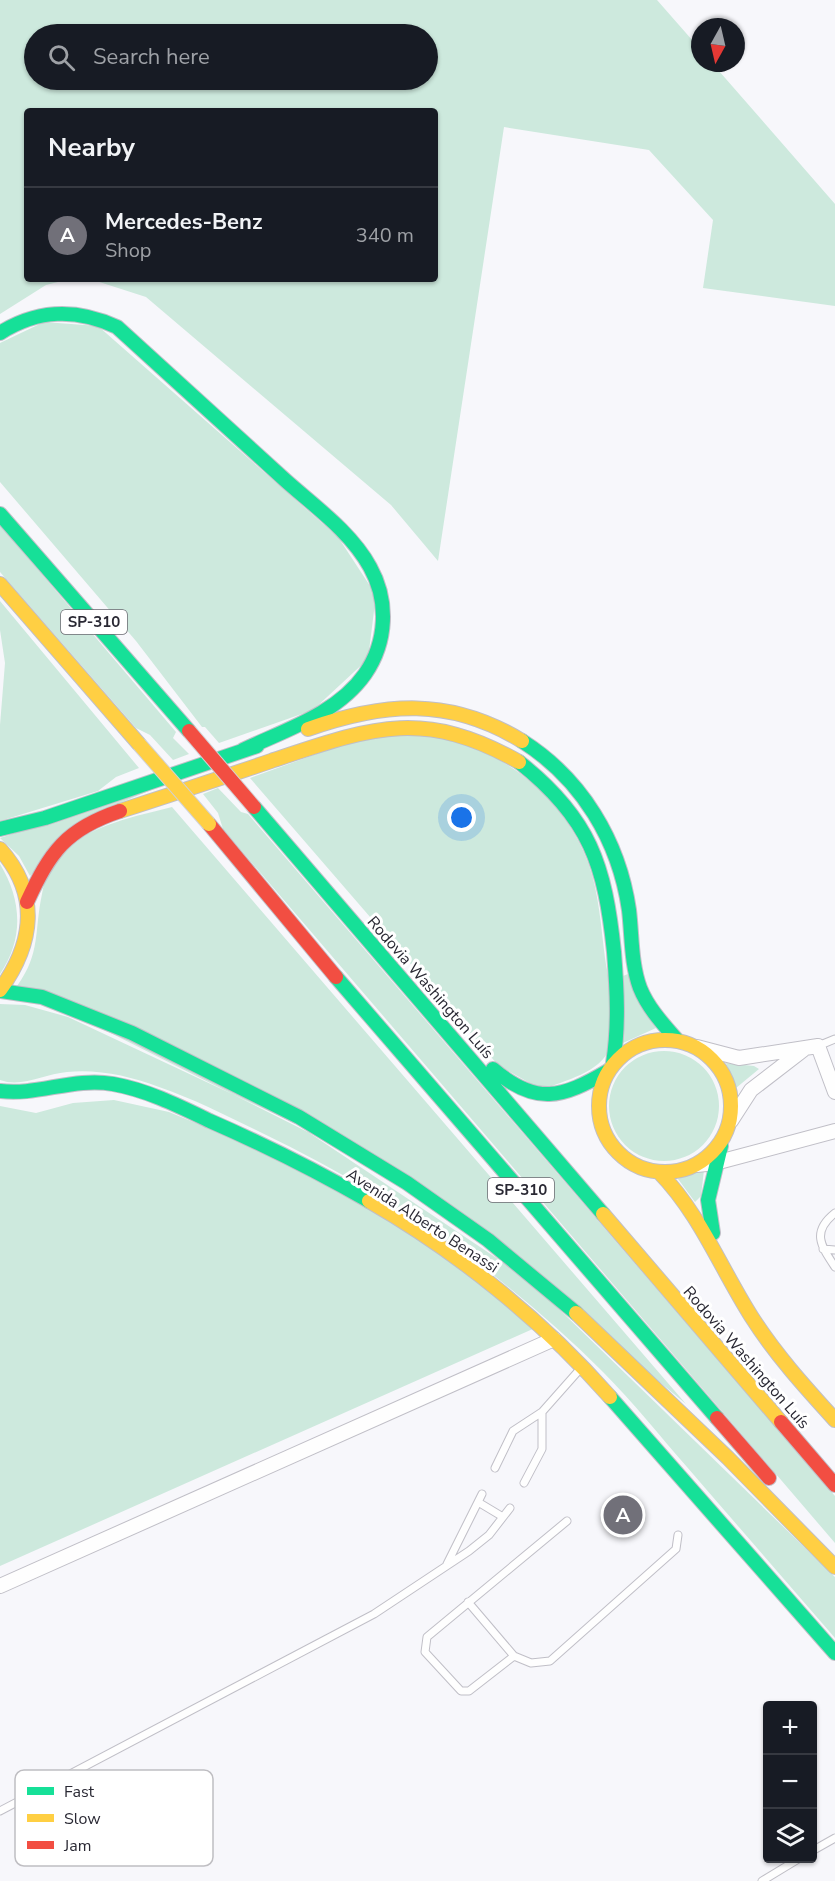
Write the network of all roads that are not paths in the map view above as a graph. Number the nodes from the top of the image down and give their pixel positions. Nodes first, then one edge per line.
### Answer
1 (0, 333) edge
2 (0, 498) edge
3 (0, 513) edge
4 (60, 583) junction
5 (0, 584) edge
6 (243, 750) junction
7 (0, 829) edge
8 (0, 849) edge
9 (27, 902) junction
10 (405, 982) junction
11 (0, 990) edge
12 (835, 1039) edge
13 (676, 1040) junction
14 (697, 1047) junction
15 (812, 1047) junction
16 (611, 1067) junction
17 (0, 1091) edge
18 (835, 1092) edge
19 (730, 1121) junction
20 (835, 1131) edge
21 (723, 1140) junction
22 (715, 1163) junction
23 (697, 1165) junction
24 (660, 1172) junction
25 (835, 1213) edge
26 (823, 1249) junction
27 (835, 1250) edge
28 (835, 1267) edge
29 (725, 1270) junction
30 (554, 1339) junction
31 (582, 1366) junction
32 (542, 1412) junction
33 (835, 1420) edge
34 (495, 1468) dead end
35 (524, 1483) dead end
36 (835, 1485) edge
37 (482, 1494) dead end
38 (478, 1502) junction
39 (510, 1508) dead end
40 (503, 1517) junction
41 (567, 1521) dead end
42 (678, 1535) dead end
43 (835, 1555) edge
44 (447, 1564) junction
45 (835, 1567) edge
46 (0, 1586) edge
47 (468, 1602) junction
48 (835, 1653) edge
49 (514, 1656) junction
50 (78, 1770) edge
51 (15, 1803) edge
52 (0, 1811) edge
53 (835, 1838) edge
54 (817, 1849) edge
55 (792, 1863) edge
56 (762, 1881) edge

1 - 6 main road
2 - 4 main road
3 - 4 main road, Rodovia Washington Luís / SP-310
4 - 10 main road, Rodovia Washington Luís / SP-310, bridge
5 - 43 main road, SP-310, bridge
6 - 7 main road
6 - 13 main road
8 - 9 main road
9 - 11 main road
9 - 16 main road
10 - 16 main road
10 - 36 main road, Rodovia Washington Luís / SP-310
11 - 45 main road
12 - 15 lane
13 - 14 main road
13 - 16 main road
14 - 15 street
14 - 19 main road
15 - 18 street
15 - 19 street
16 - 24 main road
17 - 30 main road, Avenida Alberto Benassi
19 - 21 main road
20 - 22 street
21 - 22 main road
21 - 23 main road
22 - 23 street
22 - 29 main road
23 - 24 main road
24 - 29 main road
25 - 26 lane
26 - 27 lane
26 - 28 lane
29 - 33 main road
30 - 31 main road, Avenida Alberto Benassi
30 - 46 street
31 - 32 lane
31 - 48 main road, Avenida Alberto Benassi
32 - 34 lane
32 - 35 lane
37 - 38 lane
38 - 40 lane
38 - 44 lane
39 - 40 lane
40 - 44 lane
41 - 47 lane
42 - 49 lane
44 - 50 lane
47 - 49 lane
47 - 49 lane
51 - 52 lane
53 - 54 lane
55 - 56 lane

